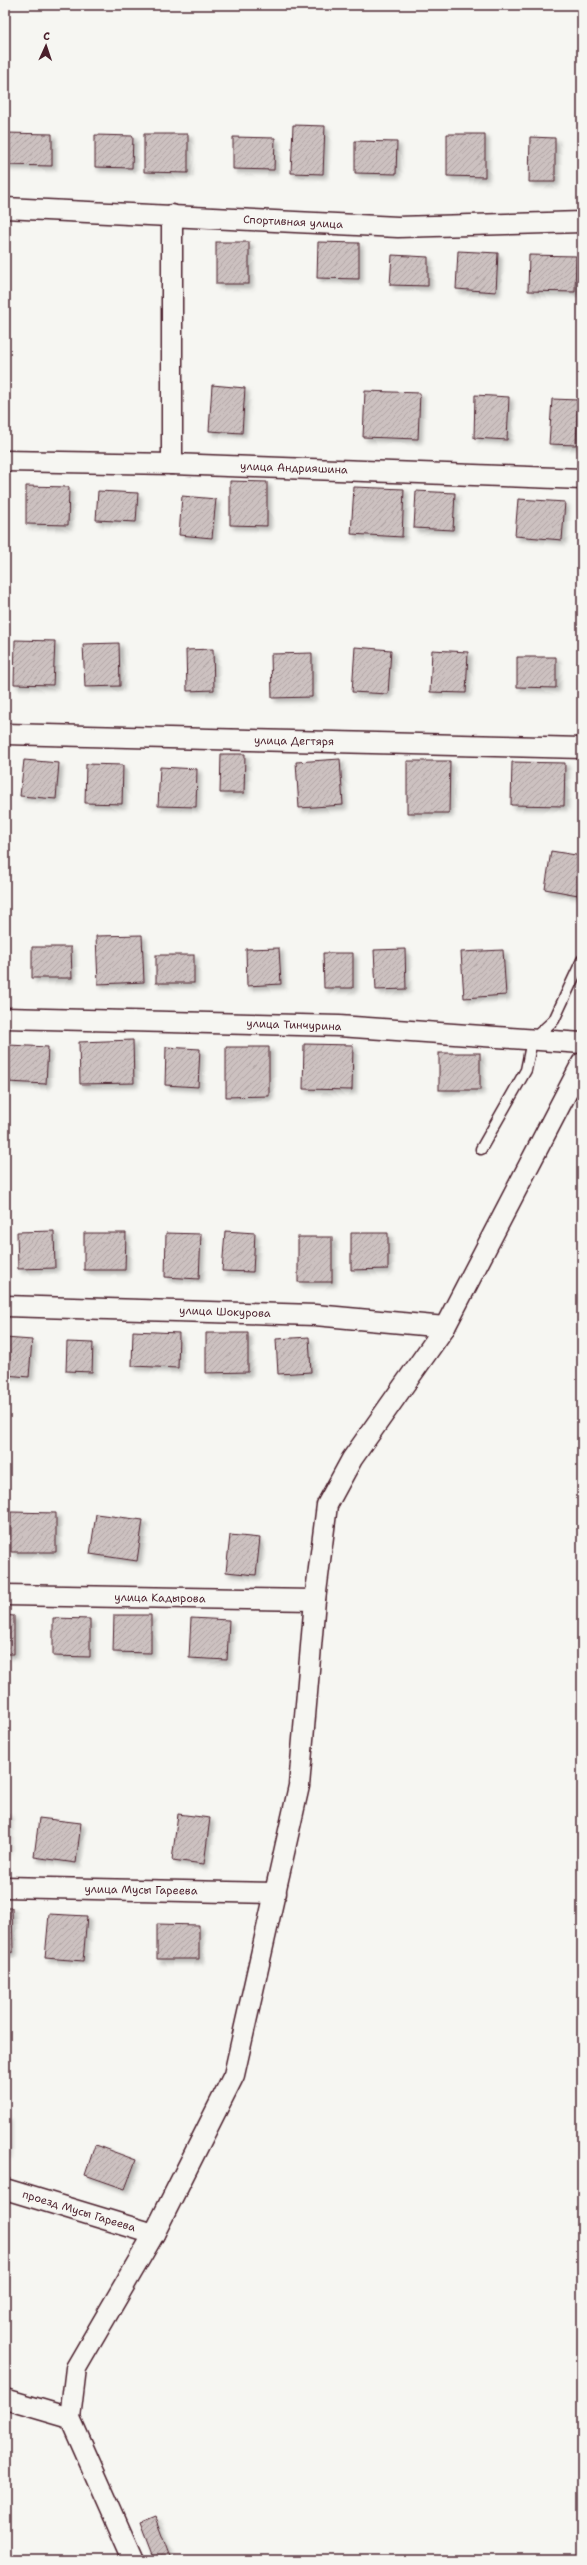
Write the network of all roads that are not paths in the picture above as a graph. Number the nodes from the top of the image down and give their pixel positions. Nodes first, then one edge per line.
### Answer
1 (5, 208) edge
2 (172, 215) junction
3 (582, 222) edge
4 (5, 461) edge
5 (172, 464) junction
6 (582, 479) edge
7 (5, 734) edge
8 (582, 748) edge
9 (582, 960) edge
10 (5, 1018) edge
11 (532, 1040) junction
12 (582, 1043) edge
13 (582, 1063) edge
14 (481, 1148) dead end
15 (5, 1306) edge
16 (445, 1327) junction
17 (5, 1595) edge
18 (315, 1600) junction
19 (5, 1887) edge
20 (276, 1893) junction
21 (5, 2189) edge
22 (154, 2234) junction
23 (5, 2399) edge
24 (70, 2418) junction
25 (133, 2560) edge

1 - 2 street, Спортивная улица
2 - 3 street, Спортивная улица
2 - 5 street
4 - 5 street, улица Андрияшина
5 - 6 street, улица Андрияшина
7 - 8 street, улица Дегтяря
9 - 11 lane
10 - 11 street, улица Тинчурина
11 - 12 street, улица Тинчурина
11 - 14 lane
13 - 16 street
15 - 16 street, улица Шокурова
16 - 18 street
17 - 18 street, улица Кадырова
18 - 20 street
19 - 20 street, улица Мусы Гареева
20 - 22 street
21 - 22 street, проезд Мусы Гареева
22 - 24 street
23 - 24 street
24 - 25 street

